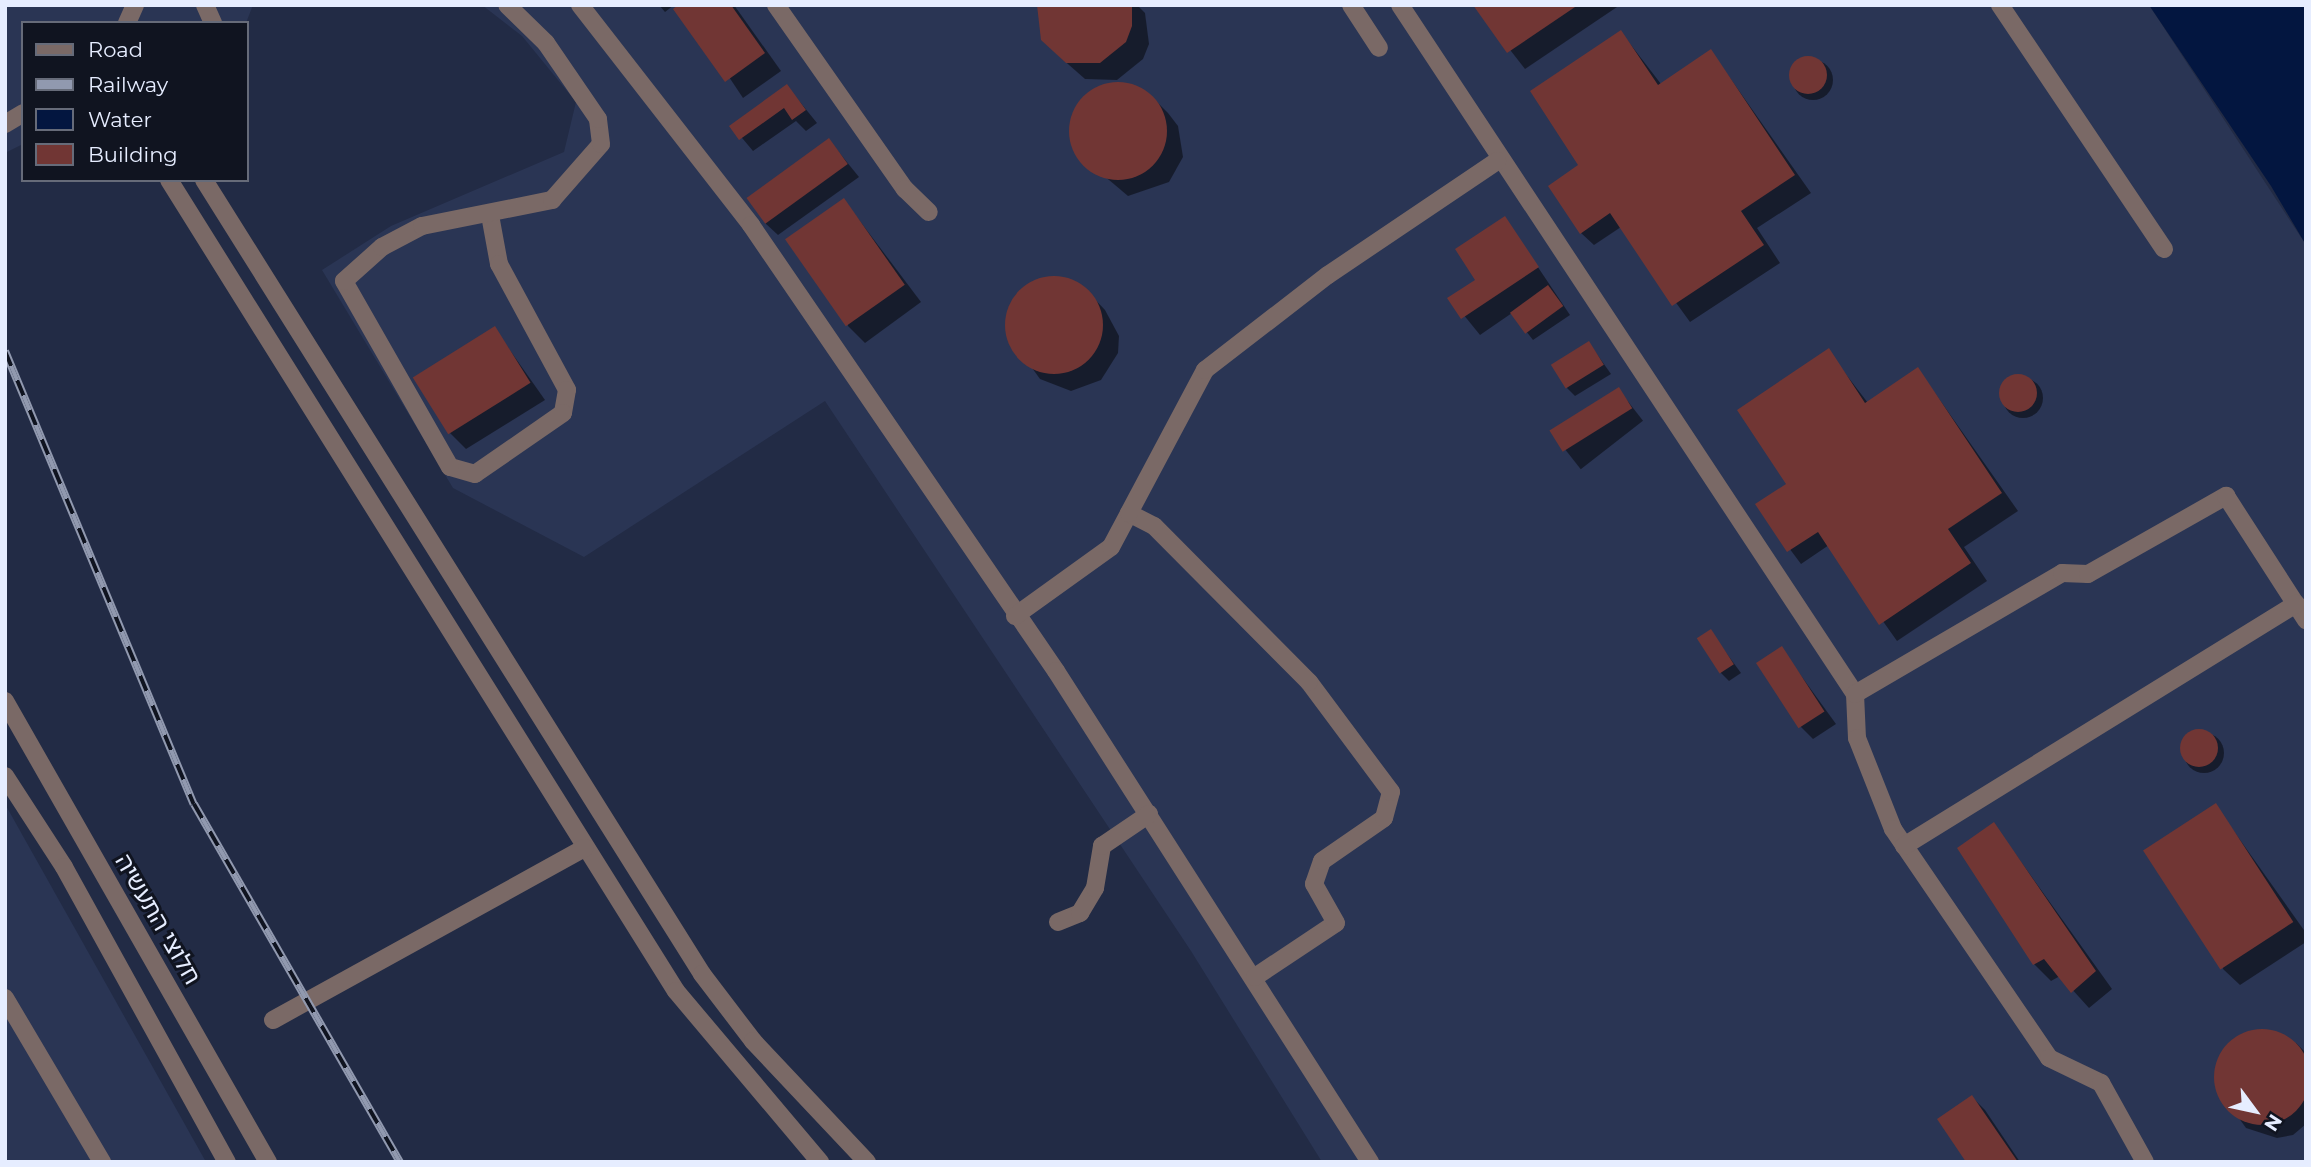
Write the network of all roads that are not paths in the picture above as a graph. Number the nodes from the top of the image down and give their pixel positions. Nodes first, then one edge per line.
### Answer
1 (135, 5) edge
2 (205, 5) edge
3 (507, 5) edge
4 (580, 5) edge
5 (776, 5) edge
6 (1350, 5) edge
7 (1400, 5) edge
8 (2000, 5) edge
9 (128, 21) edge
10 (212, 21) edge
11 (1379, 48) dead end
12 (21, 114) edge
13 (5, 124) edge
14 (1497, 161) junction
15 (170, 182) edge
16 (205, 182) edge
17 (929, 212) dead end
18 (490, 215) junction
19 (2164, 249) dead end
20 (1129, 513) junction
21 (2296, 604) junction
22 (1015, 616) junction
23 (2306, 620) edge
24 (1855, 694) junction
25 (5, 701) edge
26 (5, 776) edge
27 (1149, 814) junction
28 (1904, 846) junction
29 (585, 848) junction
30 (1058, 922) dead end
31 (1255, 977) junction
32 (5, 998) edge
33 (273, 1020) dead end
34 (102, 1162) edge
35 (227, 1162) edge
36 (268, 1162) edge
37 (820, 1162) edge
38 (867, 1162) edge
39 (1370, 1162) edge
40 (2146, 1162) edge

1 - 9 street
2 - 10 street
3 - 18 street
4 - 22 street
5 - 17 street
6 - 11 street
7 - 14 street
8 - 19 street
12 - 13 street
14 - 20 street
14 - 24 street
15 - 29 street
16 - 38 street
18 - 18 street
20 - 22 street
20 - 31 street
21 - 23 street
21 - 24 street
21 - 28 street
22 - 27 street
24 - 28 street
25 - 36 street, חלוצי התעשיה
26 - 35 street
27 - 30 street
27 - 31 street
28 - 40 street
29 - 33 street
29 - 37 street
31 - 39 street
32 - 34 street

